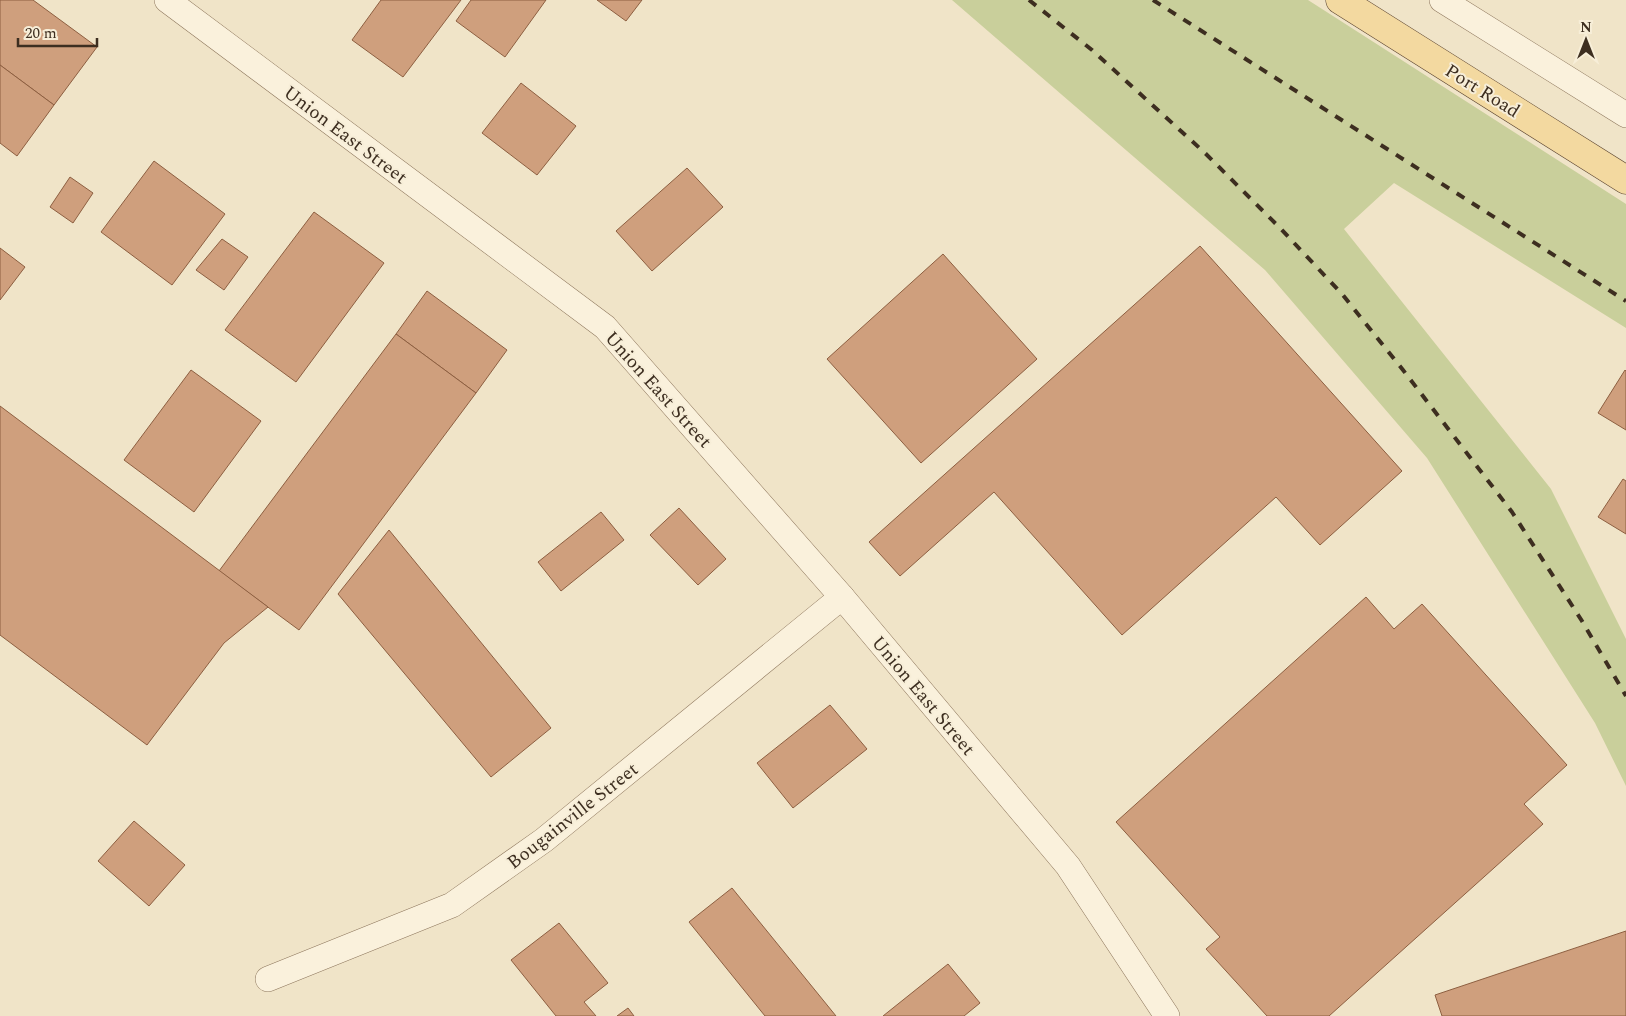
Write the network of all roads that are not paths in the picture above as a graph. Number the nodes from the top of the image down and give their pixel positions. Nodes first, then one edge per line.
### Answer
1 (167, 0) edge
2 (1442, 0) edge
3 (1352, 3) edge
4 (1626, 115) edge
5 (1626, 180) edge
6 (842, 597) junction
7 (268, 979) dead end
8 (1167, 1016) edge

1 - 6 street, Union East Street
2 - 4 street
3 - 5 main road, Port Road
6 - 7 street, Bougainville Street
6 - 8 street, Union East Street

